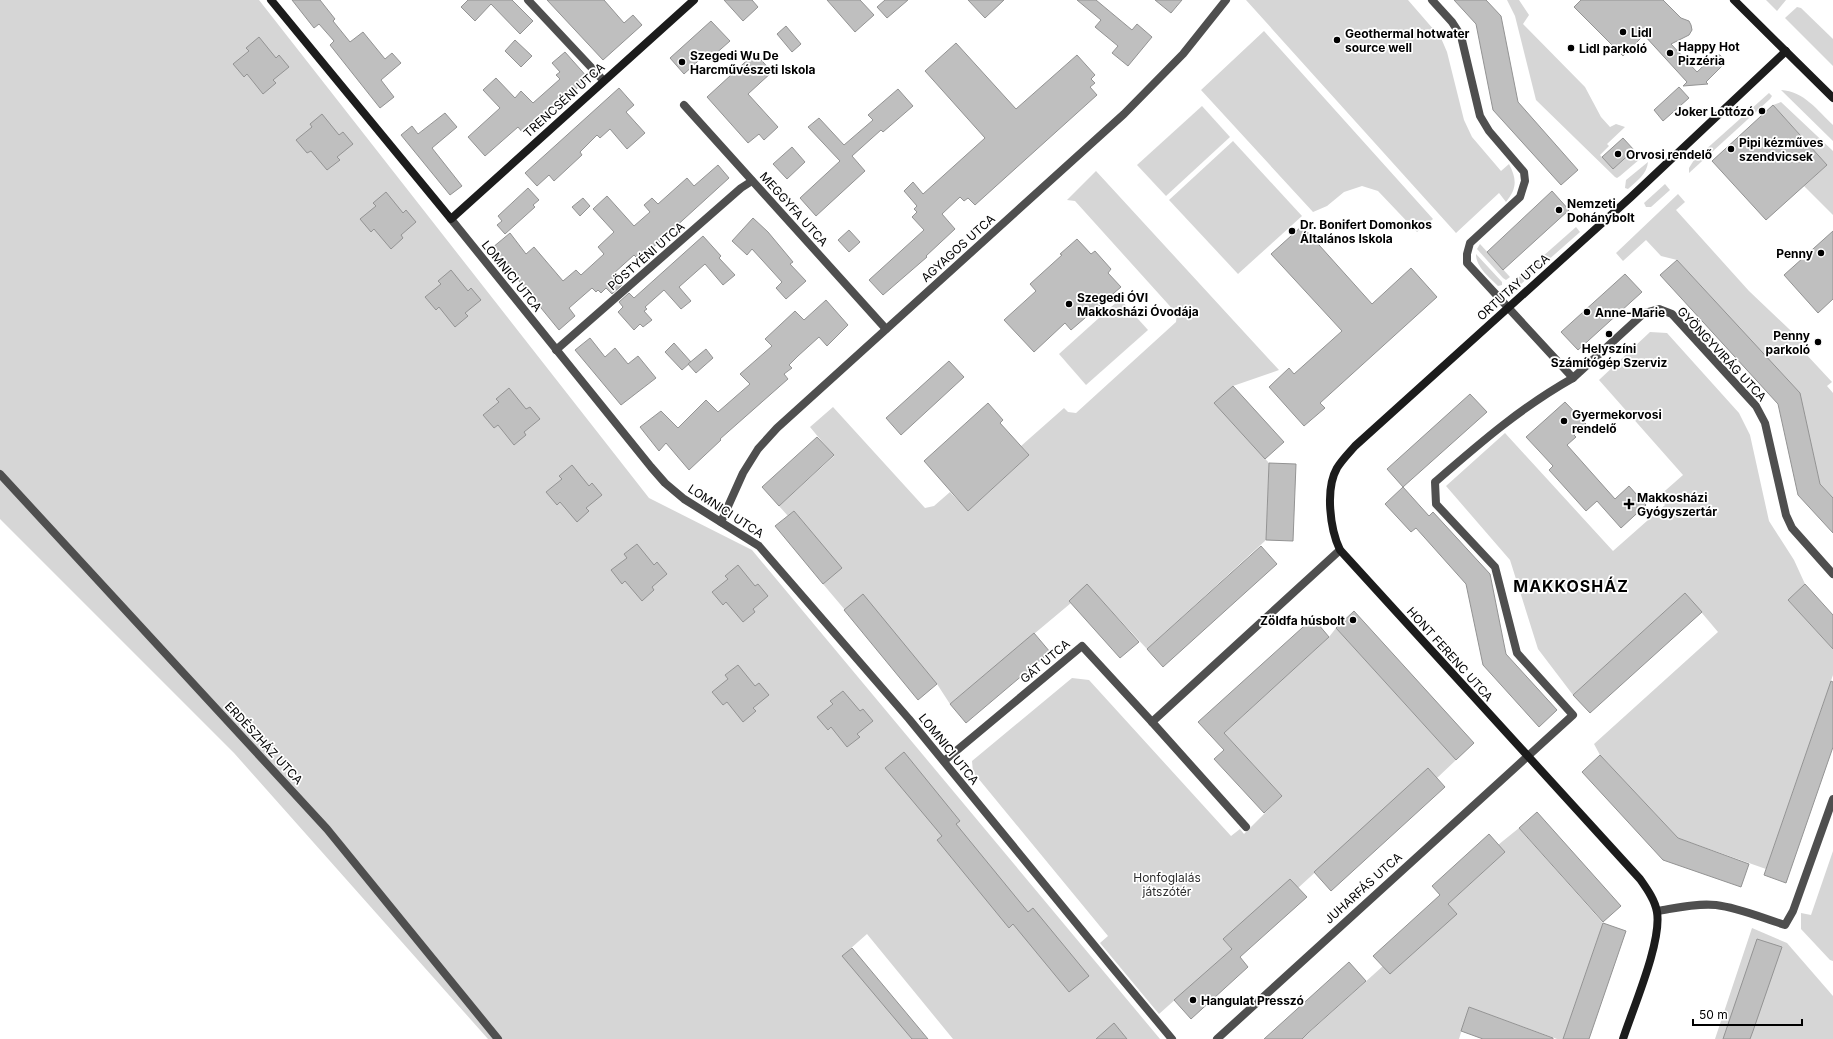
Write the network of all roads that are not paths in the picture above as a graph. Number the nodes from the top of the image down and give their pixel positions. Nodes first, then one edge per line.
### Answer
1 (271, 0) edge
2 (528, 0) edge
3 (694, 0) edge
4 (1226, 0) edge
5 (1432, 0) edge
6 (1734, 0) edge
7 (1786, 51) junction
8 (603, 80) junction
9 (1833, 98) edge
10 (684, 105) dead end
11 (752, 181) junction
12 (450, 219) junction
13 (1508, 307) junction
14 (886, 329) junction
15 (556, 350) junction
16 (1573, 378) junction
17 (0, 474) edge
18 (721, 522) junction
19 (1340, 550) junction
20 (1356, 568) joint
21 (1833, 574) edge
22 (1152, 722) junction
23 (1527, 756) junction
24 (944, 761) junction
25 (1833, 799) edge
26 (1246, 827) dead end
27 (1657, 911) junction
28 (498, 1039) edge
29 (1172, 1039) edge
30 (1217, 1039) edge
31 (1622, 1039) edge

1 - 12 street, LOMNICI UTCA
2 - 8 street
3 - 8 street, TRENCSÉNI UTCA
4 - 14 street, AGYAGOS UTCA
5 - 13 street
6 - 7 street
7 - 9 street
7 - 13 street, ORTUTAY UTCA
8 - 12 street, TRENCSÉNI UTCA
10 - 11 street, MEGGYFA UTCA
11 - 14 street, MEGGYFA UTCA
11 - 15 street, PÖSTYÉNI UTCA
12 - 15 street, LOMNICI UTCA
13 - 16 street
13 - 19 street, ORTUTAY UTCA
14 - 18 street, AGYAGOS UTCA
15 - 18 street, LOMNICI UTCA
16 - 21 street, GYÖNGYVIRÁG UTCA
16 - 23 street
17 - 28 street, ERDÉSZHÁZ UTCA
18 - 24 street, LOMNICI UTCA
19 - 20 street, ORTUTAY UTCA
19 - 22 street
20 - 23 street, HONT FERENC UTCA
22 - 24 street, GÁT UTCA
22 - 26 street, GÁT UTCA
23 - 27 street, HONT FERENC UTCA
23 - 30 street, JUHARFÁS UTCA
24 - 29 street, LOMNICI UTCA
25 - 27 street
27 - 31 street, HONT FERENC UTCA

